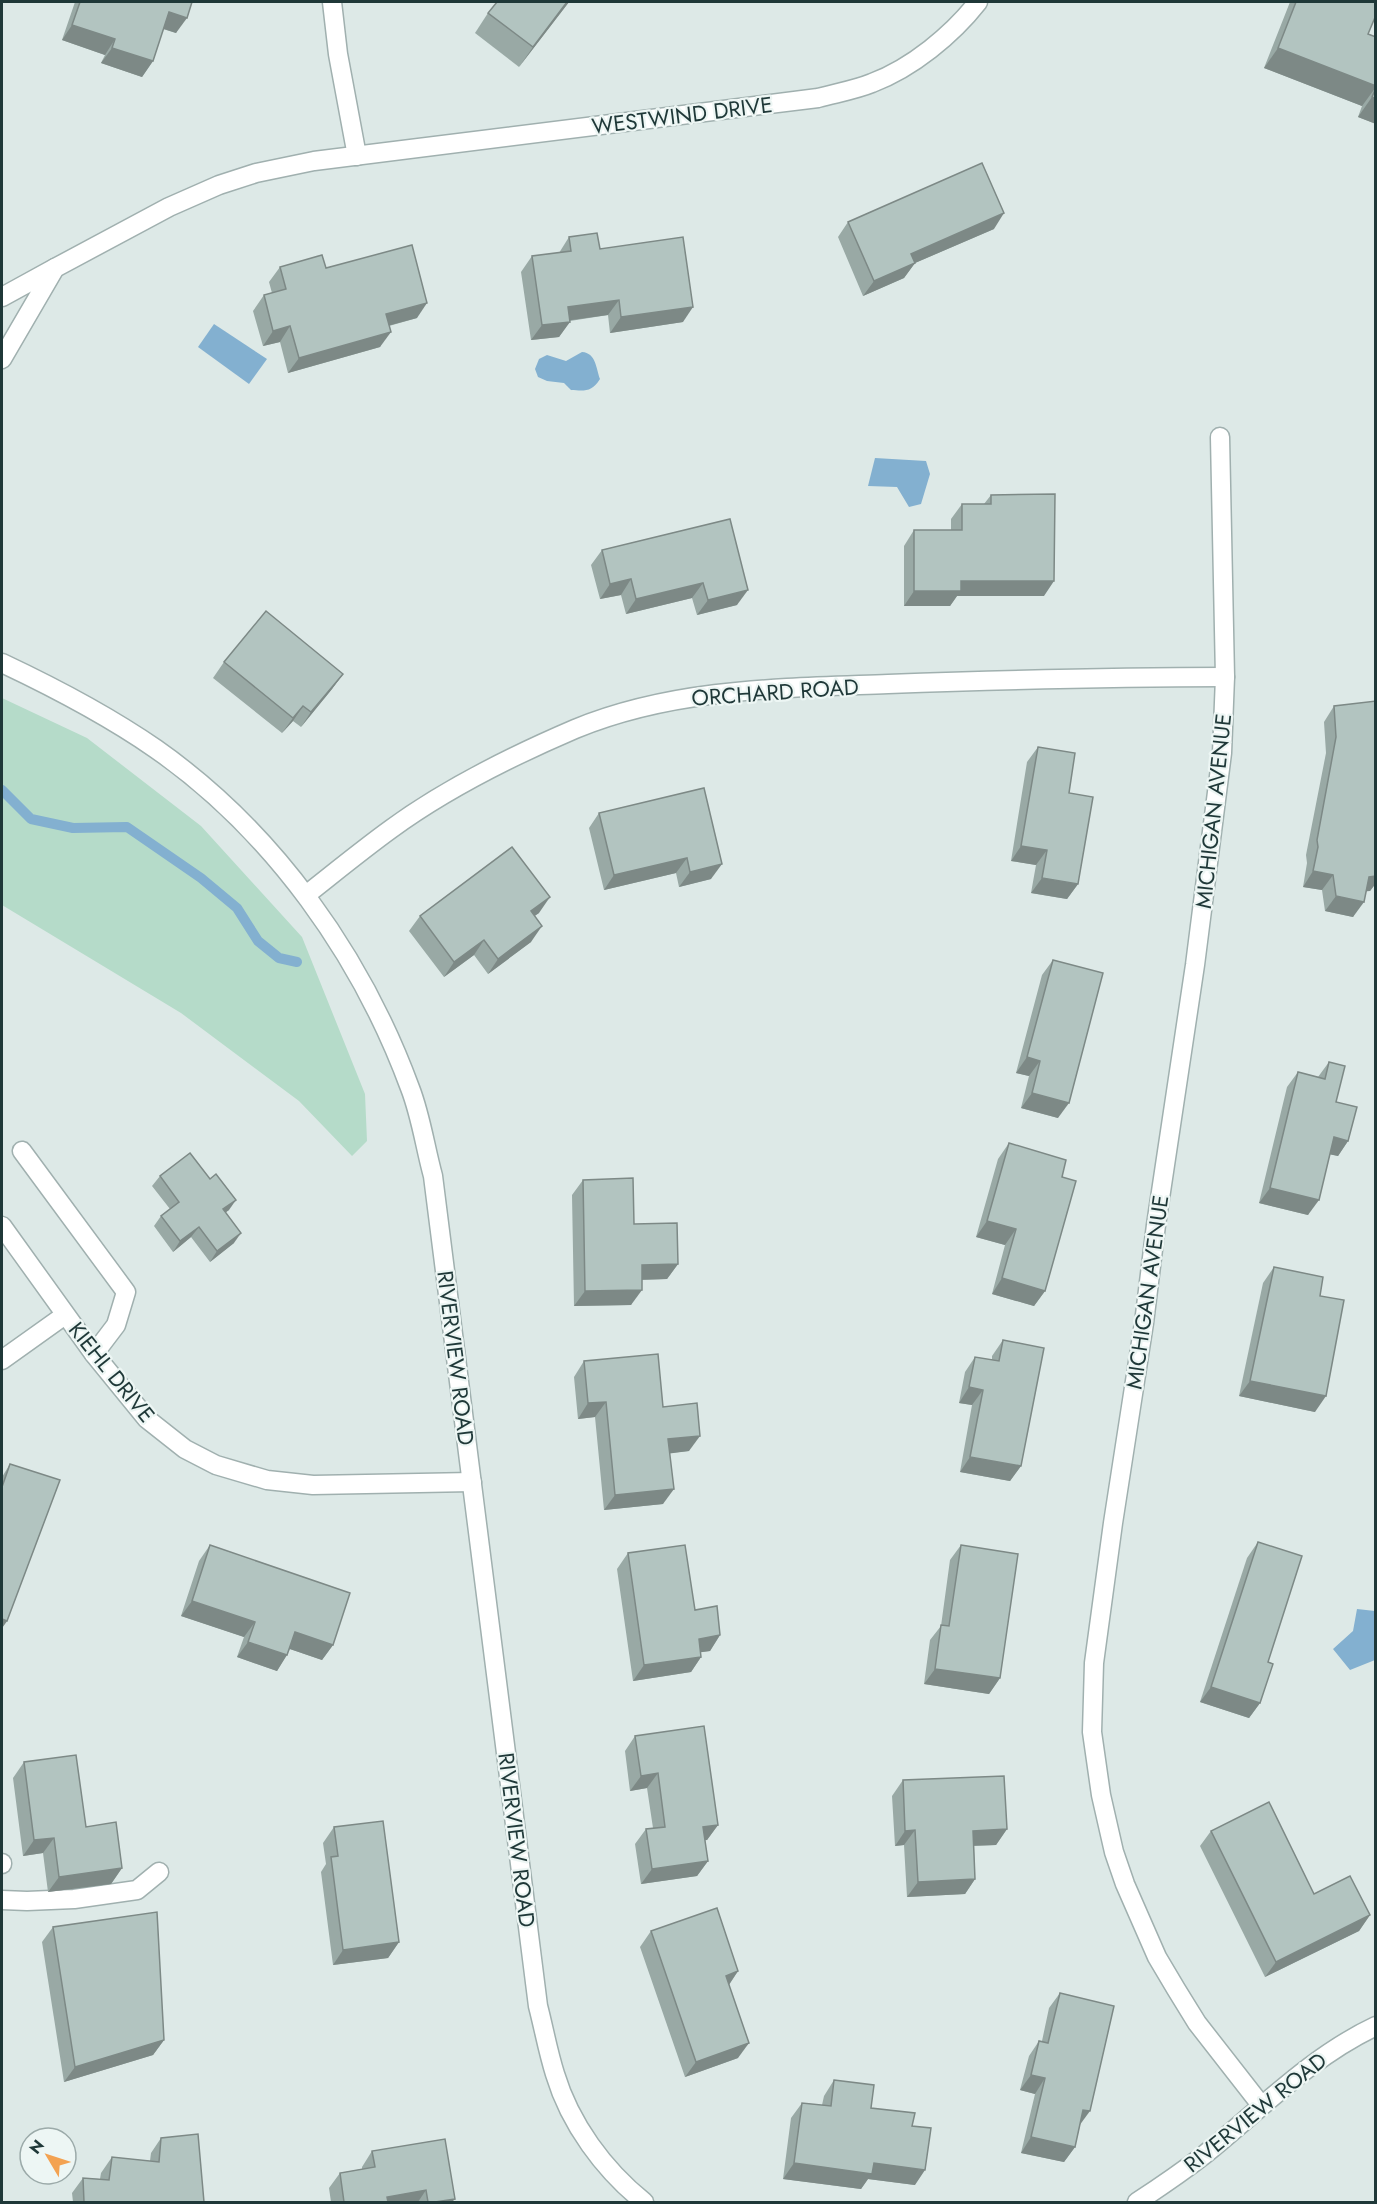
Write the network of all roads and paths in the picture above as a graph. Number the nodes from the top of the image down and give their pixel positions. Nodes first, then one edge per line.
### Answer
1 (332, 2) edge
2 (978, 2) edge
3 (357, 156) junction
4 (55, 268) junction
5 (2, 297) edge
6 (2, 359) edge
7 (1220, 437) dead end
8 (2, 663) edge
9 (1225, 677) junction
10 (306, 895) junction
11 (22, 1151) dead end
12 (2, 1226) edge
13 (65, 1315) junction
14 (94, 1354) junction
15 (2, 1360) edge
16 (472, 1482) junction
17 (159, 1872) dead end
18 (2, 1900) edge
19 (1376, 2026) edge
20 (1261, 2105) junction
21 (637, 2200) edge
22 (1137, 2202) edge

1 - 3 street
2 - 3 street, WESTWIND DRIVE
3 - 4 street, WESTWIND DRIVE
4 - 5 street, WESTWIND DRIVE
4 - 6 street
7 - 9 street, MICHIGAN AVENUE
8 - 10 street, RIVERVIEW ROAD
9 - 10 street, ORCHARD ROAD
9 - 20 street, MICHIGAN AVENUE
10 - 16 street, RIVERVIEW ROAD
11 - 14 street
12 - 13 street, KIEHL DRIVE
13 - 14 street, KIEHL DRIVE
13 - 15 street
14 - 16 street, KIEHL DRIVE
16 - 21 street, RIVERVIEW ROAD
17 - 18 street
19 - 20 street, RIVERVIEW ROAD
20 - 22 street, RIVERVIEW ROAD

